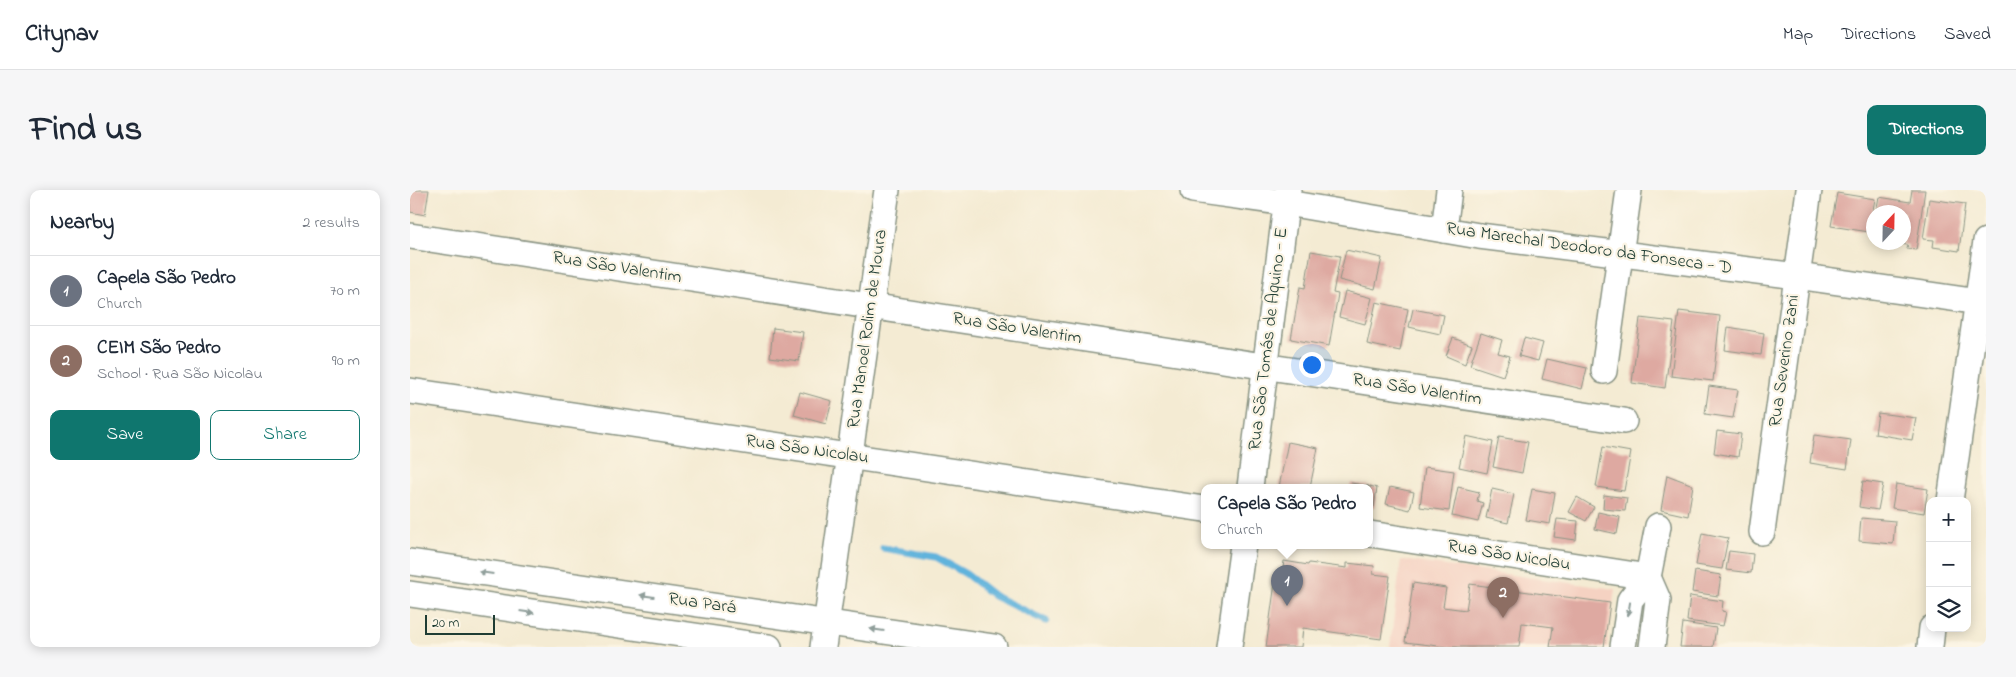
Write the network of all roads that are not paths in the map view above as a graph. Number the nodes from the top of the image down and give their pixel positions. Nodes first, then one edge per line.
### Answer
1 (887, 190) edge
2 (1192, 190) edge
3 (1449, 190) edge
4 (1629, 190) edge
5 (1809, 190) edge
6 (1287, 197) edge
7 (1444, 230) junction
8 (410, 236) edge
9 (1986, 241) edge
10 (1620, 254) junction
11 (1797, 276) junction
12 (1982, 302) edge
13 (871, 307) junction
14 (1266, 367) junction
15 (1604, 372) dead end
16 (410, 391) edge
17 (1624, 421) dead end
18 (850, 457) junction
19 (1250, 484) edge
20 (1951, 497) edge
21 (1201, 509) edge
22 (1658, 526) dead end
23 (1762, 532) dead end
24 (1373, 534) edge
25 (1242, 549) edge
26 (410, 562) edge
27 (1648, 577) junction
28 (410, 594) edge
29 (826, 622) junction
30 (1932, 632) edge
31 (769, 647) edge
32 (823, 647) edge
33 (994, 647) edge
34 (1228, 647) edge
35 (1623, 647) edge
36 (1652, 647) edge
37 (1930, 647) edge

1 - 13 street, Rua Manoel Rolim de Moura
2 - 6 street, Rua Marechal Deodoro da Fonseca - D
3 - 7 street
4 - 10 street
5 - 11 street, Rua Severino Zani
6 - 7 street, Rua Marechal Deodoro da Fonseca - D
6 - 14 street, Rua São Tomás de Aquino - E
7 - 10 street, Rua Marechal Deodoro da Fonseca - D
8 - 13 street, Rua São Valentim
9 - 12 street
10 - 11 street, Rua Marechal Deodoro da Fonseca - D
10 - 15 street
11 - 12 street, Rua Marechal Deodoro da Fonseca - D
11 - 23 street, Rua Severino Zani
12 - 20 street
13 - 14 street, Rua São Valentim
13 - 18 street, Rua Manoel Rolim de Moura
14 - 17 street, Rua São Valentim
14 - 19 street, Rua São Tomás de Aquino - E
16 - 18 street, Rua São Nicolau
18 - 21 street, Rua São Nicolau
18 - 29 street, Rua Manoel Rolim de Moura
22 - 27 street
24 - 27 street, Rua São Nicolau
25 - 34 street
29 -> 26 street, Rua Pará
27 -> 35 street
27 - 36 street
28 -> 31 street, Rua Pará
29 - 32 street, Rua Manoel Rolim de Moura
33 -> 29 street, Rua Pará
30 - 37 street

